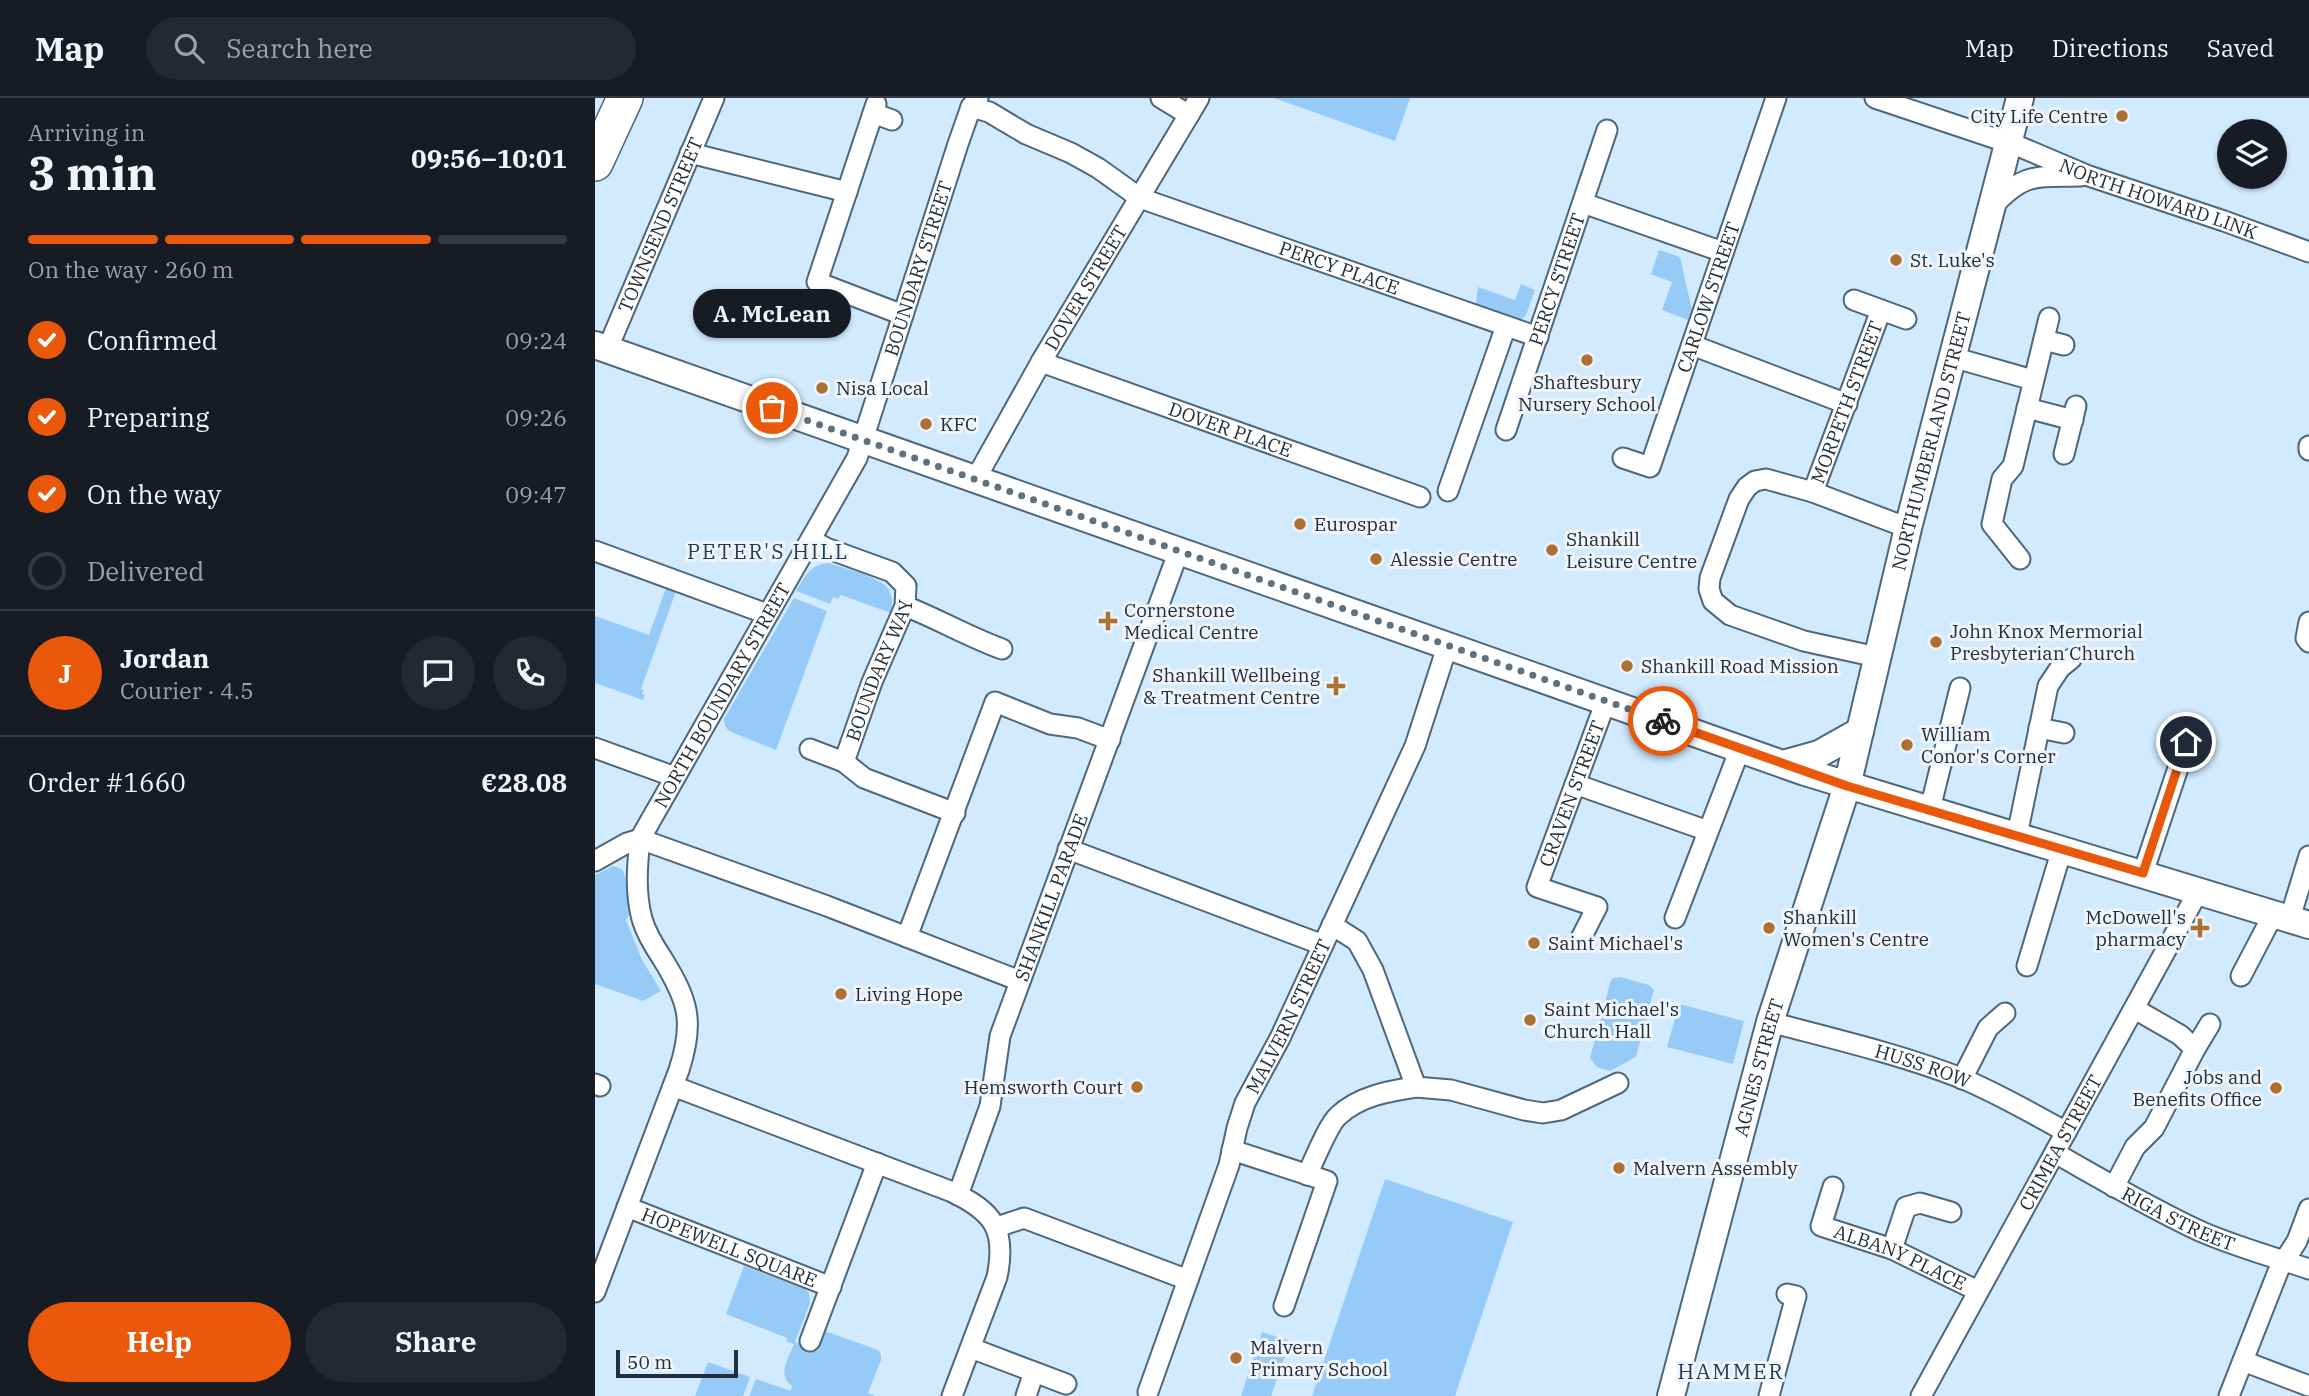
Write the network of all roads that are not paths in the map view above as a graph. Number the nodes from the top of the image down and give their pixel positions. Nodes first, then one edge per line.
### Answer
1 (625, 98) edge
2 (714, 98) edge
3 (1161, 98) edge
4 (1199, 98) edge
5 (1776, 98) edge
6 (1874, 98) edge
7 (2020, 98) edge
8 (974, 103) edge
9 (1189, 115) junction
10 (892, 120) dead end
11 (1607, 130) dead end
12 (2009, 143) junction
13 (690, 153) junction
14 (595, 163) edge
15 (2089, 176) junction
16 (847, 192) junction
17 (1140, 198) junction
18 (1583, 203) junction
19 (1991, 208) junction
20 (1723, 252) junction
21 (2309, 252) edge
22 (1854, 300) dead end
23 (1881, 310) junction
24 (903, 315) junction
25 (2049, 318) dead end
26 (1906, 320) dead end
27 (1506, 326) junction
28 (1538, 337) junction
29 (2043, 340) junction
30 (1692, 345) junction
31 (2064, 345) dead end
32 (601, 348) edge
33 (1952, 357) junction
34 (1041, 362) junction
35 (2033, 380) junction
36 (1847, 404) junction
37 (2027, 408) junction
38 (1506, 430) dead end
39 (863, 442) junction
40 (2064, 454) dead end
41 (1623, 458) dead end
42 (975, 480) junction
43 (1448, 491) dead end
44 (1813, 492) junction
45 (1420, 497) dead end
46 (1908, 528) junction
47 (811, 540) junction
48 (595, 551) edge
49 (1178, 553) junction
50 (2020, 559) dead end
51 (905, 606) junction
52 (767, 614) junction
53 (2309, 622) edge
54 (2309, 642) edge
55 (1447, 647) junction
56 (1002, 649) dead end
57 (1877, 657) junction
58 (2071, 659) dead end
59 (1960, 688) dead end
60 (1606, 701) junction
61 (2192, 726) dead end
62 (2039, 728) junction
63 (1860, 731) junction
64 (2064, 733) dead end
65 (1110, 740) junction
66 (595, 748) edge
67 (1740, 748) junction
68 (810, 749) dead end
69 (844, 762) junction
70 (1783, 764) junction
71 (675, 777) junction
72 (1575, 784) junction
73 (1847, 786) junction
74 (1930, 809) junction
75 (955, 813) junction
76 (1708, 831) junction
77 (2017, 835) junction
78 (640, 839) junction
79 (1068, 849) junction
80 (2062, 849) junction
81 (2309, 856) edge
82 (595, 861) edge
83 (2143, 873) junction
84 (2199, 890) junction
85 (1675, 918) dead end
86 (2291, 919) edge
87 (1332, 925) junction
88 (907, 937) junction
89 (1580, 940) dead end
90 (1323, 945) junction
91 (2027, 965) dead end
92 (2241, 976) dead end
93 (1020, 981) junction
94 (2135, 1009) junction
95 (2005, 1013) dead end
96 (1770, 1022) junction
97 (2210, 1024) dead end
98 (2195, 1049) junction
99 (1962, 1079) junction
100 (1618, 1083) dead end
101 (673, 1086) junction
102 (1416, 1087) junction
103 (2066, 1132) junction
104 (1233, 1150) junction
105 (2055, 1153) junction
106 (877, 1163) junction
107 (1307, 1175) junction
108 (2114, 1186) junction
109 (1833, 1187) dead end
110 (958, 1195) junction
111 (627, 1208) junction
112 (2309, 1209) edge
113 (1951, 1212) dead end
114 (997, 1227) junction
115 (1892, 1249) junction
116 (2284, 1261) junction
117 (2309, 1269) edge
118 (1188, 1280) junction
119 (831, 1287) junction
120 (1978, 1291) junction
121 (595, 1292) edge
122 (1787, 1294) dead end
123 (1284, 1306) dead end
124 (810, 1341) dead end
125 (971, 1348) junction
126 (2243, 1361) junction
127 (1034, 1372) junction
128 (1066, 1384) dead end
129 (2309, 1386) edge
130 (1148, 1392) dead end
131 (952, 1396) edge
132 (1026, 1396) edge
133 (1671, 1396) edge
134 (1769, 1396) edge
135 (1921, 1396) edge
136 (2229, 1396) edge

1 - 14 highway
2 - 13 street, TOWNSEND STREET
3 - 9 street
4 - 9 street, DOVER STREET
5 - 20 street, CARLOW STREET
6 - 12 street, NORTH HOWARD LINK
7 - 12 main road, NORTHUMBERLAND STREET
8 - 17 street, PERCY PLACE
8 - 24 street, BOUNDARY STREET
9 - 17 street, DOVER STREET
10 - 16 street
11 - 18 street, PERCY STREET
12 - 15 street, NORTH HOWARD LINK
12 - 19 main road, NORTHUMBERLAND STREET
13 - 16 street
13 - 32 street, TOWNSEND STREET
15 - 19 street
15 - 21 street, NORTH HOWARD LINK
16 - 24 street
17 - 27 street, PERCY PLACE
17 - 34 street, DOVER STREET
18 - 20 street
18 - 28 street, PERCY STREET
19 - 33 main road, NORTHUMBERLAND STREET
20 - 30 street, CARLOW STREET
22 - 23 street, MORPETH STREET
23 - 26 street, MORPETH STREET
23 - 36 street, MORPETH STREET
24 - 39 street, BOUNDARY STREET
25 - 29 street
27 - 28 street, PERCY PLACE
27 - 43 street, PERCY STREET
28 - 38 street, PERCY STREET
29 - 31 street
29 - 35 street
30 - 36 street
30 - 41 street, CARLOW STREET
32 - 39 main road
33 - 35 street
33 - 46 main road, NORTHUMBERLAND STREET
34 - 42 street, DOVER STREET
34 - 45 street, DOVER PLACE
35 - 37 street
36 - 44 street, MORPETH STREET
37 - 40 street
37 - 50 street
39 - 42 main road
39 - 47 street, NORTH BOUNDARY STREET
42 - 49 main road
44 - 46 street
44 - 57 street
46 - 57 main road, NORTHUMBERLAND STREET
47 - 51 street
47 - 52 street, NORTH BOUNDARY STREET
48 - 52 street
49 - 55 main road
49 - 65 street, SHANKILL PARADE
51 - 56 street, BOUNDARY WAY
51 - 69 street, BOUNDARY WAY
52 - 71 street, NORTH BOUNDARY STREET
53 - 54 street
55 - 60 main road
55 - 87 street, MALVERN STREET
57 - 63 main road, NORTHUMBERLAND STREET
58 - 62 street
59 - 74 street
60 - 67 main road
60 - 72 street, CRAVEN STREET
61 - 83 street
62 - 64 street
62 - 77 street
63 - 70 main road
63 - 73 main road, NORTHUMBERLAND STREET
65 - 75 street
65 - 79 street, SHANKILL PARADE
66 - 71 street
67 - 70 main road
67 - 76 street
68 - 69 street, BOUNDARY WAY
69 - 75 street
70 - 73 main road
71 - 78 street, NORTH BOUNDARY STREET
72 - 76 street
72 - 89 street, CRAVEN STREET
73 - 74 main road
73 - 96 main road, AGNES STREET
74 - 77 main road
75 - 88 street
76 - 85 street
77 - 80 main road
78 - 82 street
78 - 88 street, SHANKILL PARADE
78 - 101 street
79 - 90 street
79 - 93 street, SHANKILL PARADE
80 - 83 main road
80 - 91 street
81 - 86 street
83 - 84 main road
84 - 86 main road
84 - 94 street, CRIMEA STREET
86 - 92 street
87 - 90 street, MALVERN STREET
87 - 102 street
88 - 93 street, SHANKILL PARADE
90 - 104 street, MALVERN STREET
93 - 110 street
94 - 98 street
94 - 103 street, CRIMEA STREET
95 - 99 street
96 - 99 street, HUSS ROW
96 - 133 main road, AGNES STREET
97 - 98 street
98 - 108 street
99 - 103 street, HUSS ROW
100 - 102 street
101 - 106 street
101 - 111 street
102 - 107 street
103 - 105 street, CRIMEA STREET
104 - 107 street
104 - 118 street, MALVERN STREET
105 - 108 street, RIGA STREET
105 - 120 street, CRIMEA STREET
106 - 110 street
106 - 119 street
107 - 123 street
108 - 116 street, RIGA STREET
109 - 115 street, ALBANY PLACE
110 - 114 street
111 - 119 street, HOPEWELL SQUARE
111 - 121 street
112 - 116 street
113 - 115 street
114 - 118 street
114 - 125 street
115 - 120 street, ALBANY PLACE
116 - 117 street, RIGA STREET
116 - 126 street
118 - 130 street, MALVERN STREET
119 - 124 street
120 - 135 street, CRIMEA STREET
122 - 134 street
125 - 127 street
125 - 131 street
126 - 129 street
126 - 136 street
127 - 128 street
127 - 132 street

